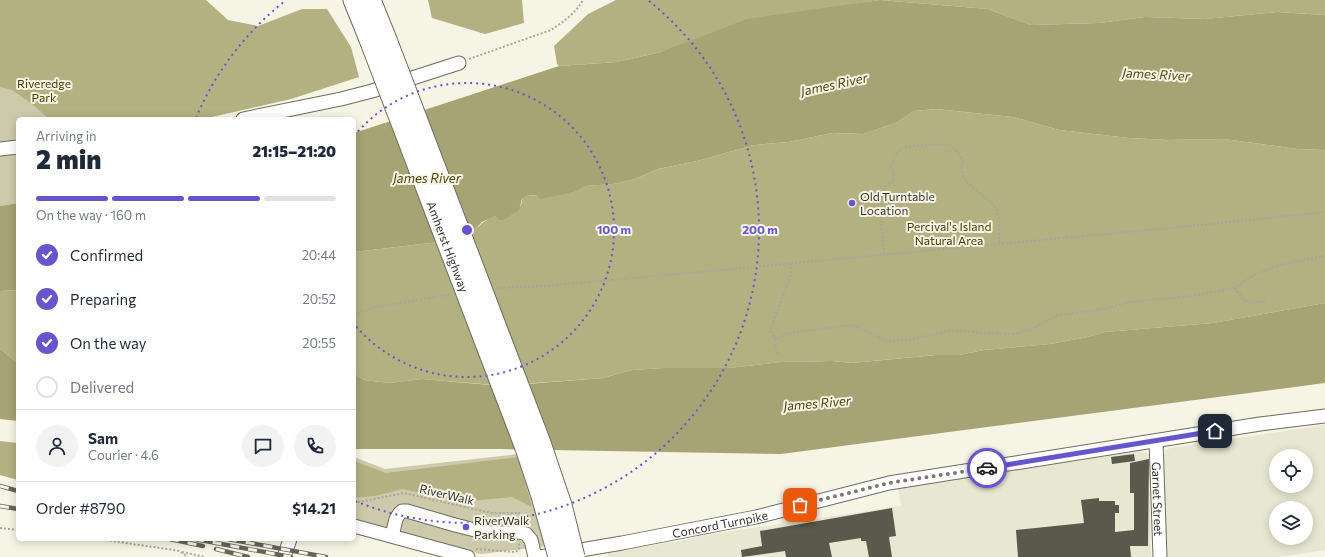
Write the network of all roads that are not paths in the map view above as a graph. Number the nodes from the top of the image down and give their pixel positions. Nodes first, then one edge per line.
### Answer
1 (353, 0) edge
2 (371, 0) edge
3 (378, 40) junction
4 (452, 62) road end
5 (252, 117) edge
6 (16, 147) edge
7 (0, 149) edge
8 (1325, 416) edge
9 (1156, 441) junction
10 (533, 445) junction
11 (356, 527) edge
12 (392, 536) junction
13 (289, 541) edge
14 (470, 553) edge
15 (284, 557) edge
16 (535, 557) edge
17 (540, 557) edge
18 (558, 557) edge
19 (575, 557) edge
20 (1160, 557) edge

1 - 3 highway, Amherst Highway
2 - 3 highway, Amherst Highway
3 - 10 highway, Amherst Highway, bridge
4 - 5 street
6 - 7 street
8 - 9 street, Concord Turnpike
9 - 17 street, Concord Turnpike
9 - 20 street, Garnet Street
10 - 18 highway, bridge
10 - 19 highway, bridge
11 - 12 street
12 - 14 street
12 - 16 street
13 - 15 street

